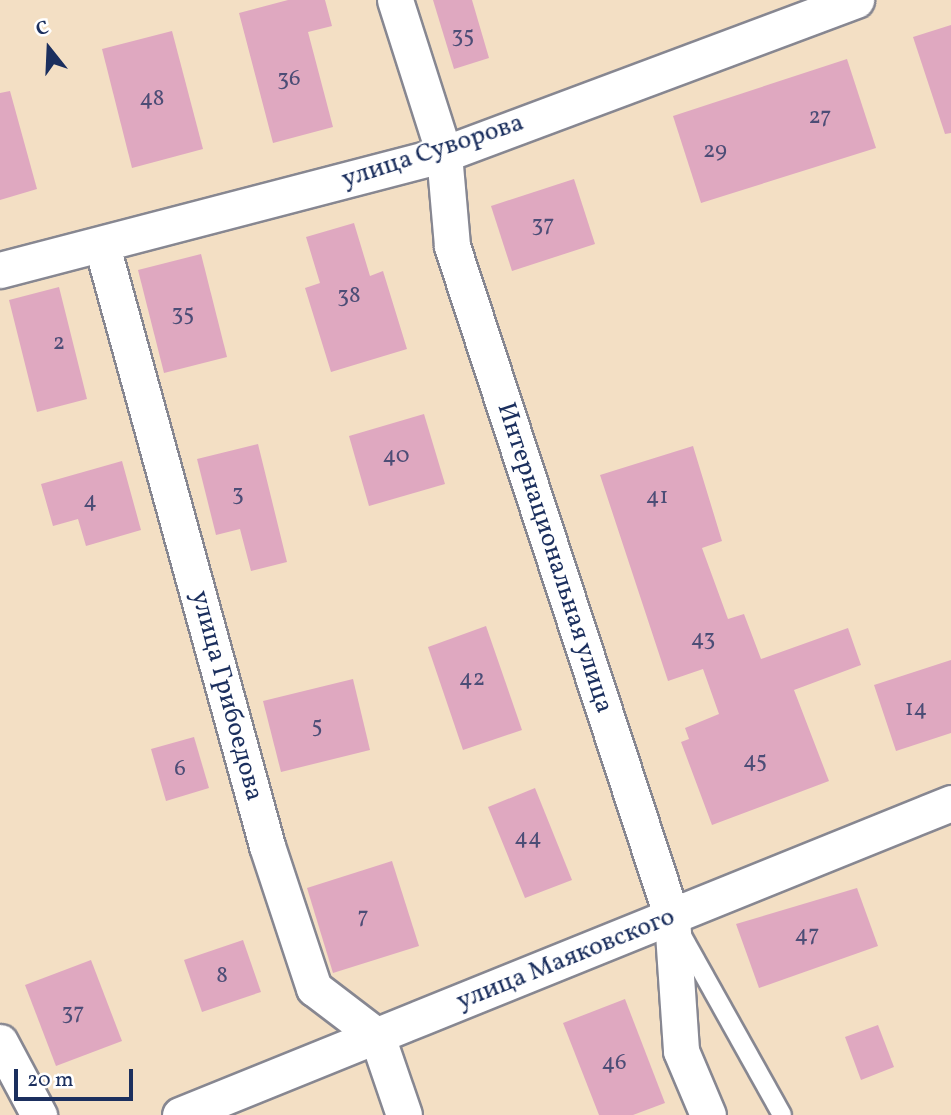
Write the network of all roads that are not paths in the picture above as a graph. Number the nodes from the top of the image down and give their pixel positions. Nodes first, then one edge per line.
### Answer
1 (395, 0) edge
2 (856, 0) edge
3 (444, 154) junction
4 (102, 246) junction
5 (0, 270) edge
6 (951, 803) edge
7 (672, 918) junction
8 (377, 1036) junction
9 (0, 1042) edge
10 (39, 1115) edge
11 (180, 1115) edge
12 (404, 1115) edge
13 (708, 1115) edge
14 (782, 1115) edge

1 - 3 street, Интернациональная улица
2 - 3 street, улица Суворова
3 - 4 street, улица Суворова
3 - 7 street, Интернациональная улица
4 - 5 street, улица Суворова
4 - 8 street, улица Грибоедова
6 - 7 street, улица Маяковского
7 - 8 street, улица Маяковского
7 - 13 street, Интернациональная улица
7 - 14 lane
8 - 11 street, улица Маяковского
8 - 12 street
9 - 10 street

